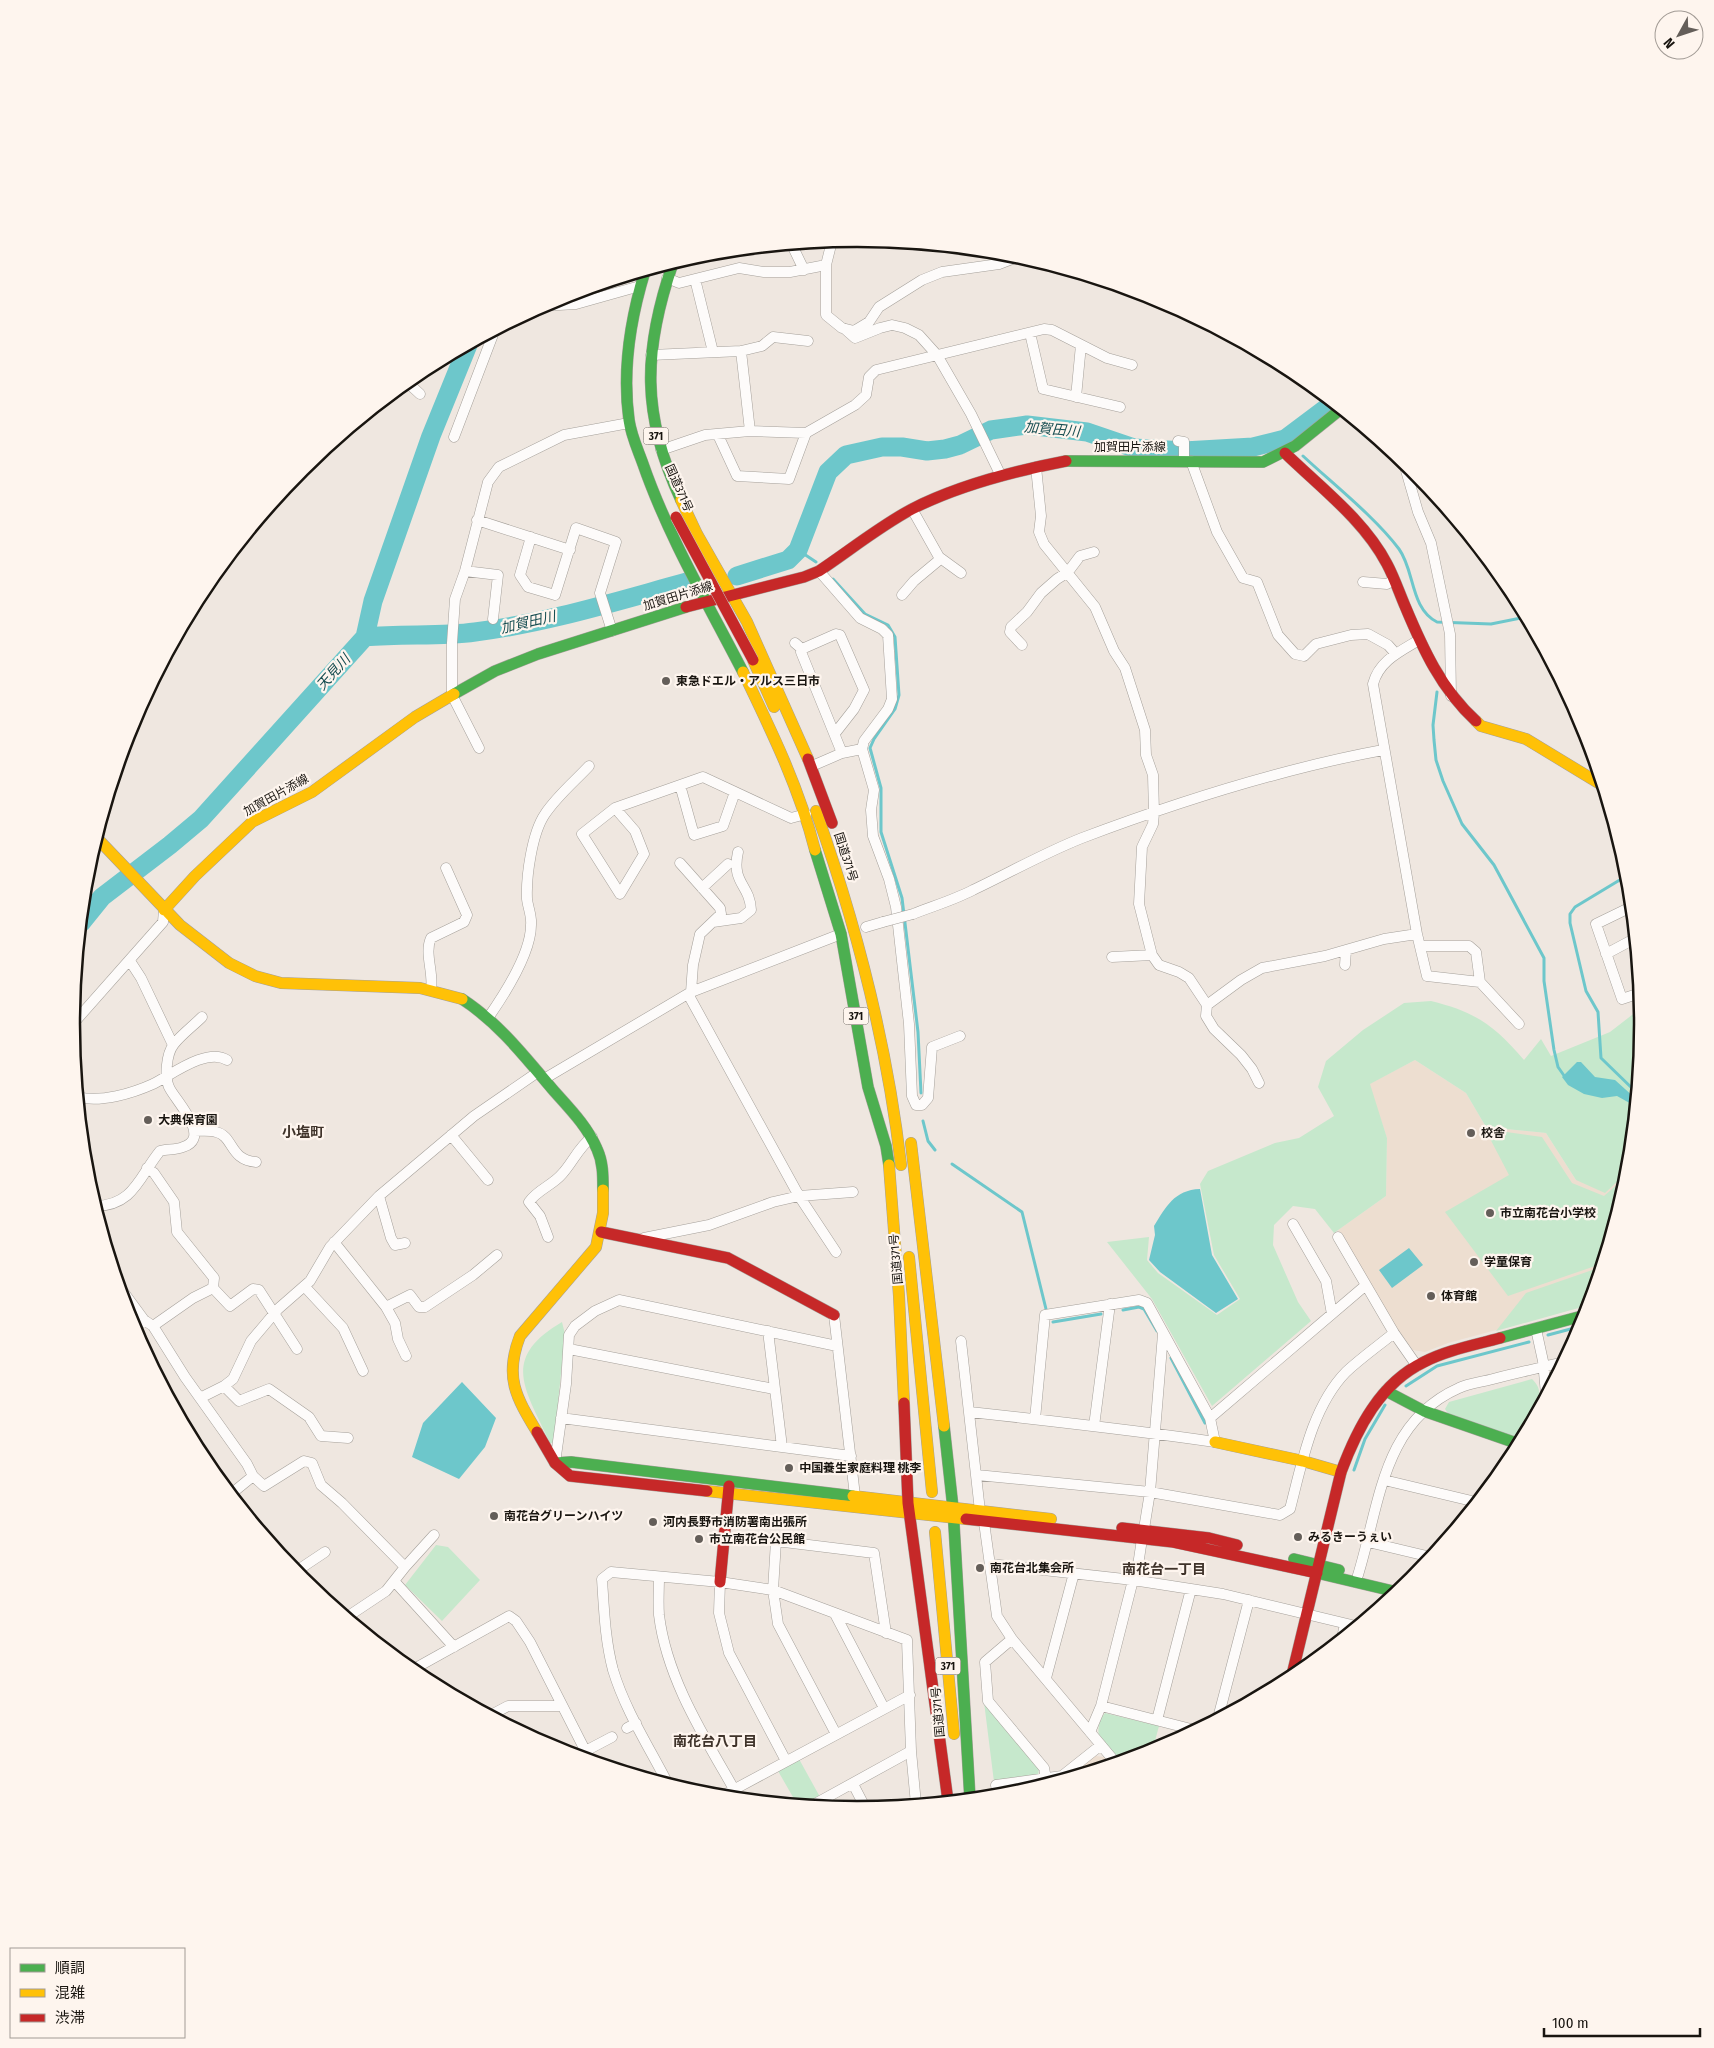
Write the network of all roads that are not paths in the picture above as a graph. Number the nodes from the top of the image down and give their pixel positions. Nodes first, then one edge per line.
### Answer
1 (830, 248) edge
2 (794, 250) edge
3 (1006, 261) edge
4 (826, 266) junction
5 (671, 270) edge
6 (804, 270) junction
7 (659, 272) edge
8 (643, 277) edge
9 (667, 278) junction
10 (695, 279) junction
11 (640, 286) junction
12 (563, 305) edge
13 (846, 329) junction
14 (1030, 333) junction
15 (491, 339) edge
16 (808, 341) dead end
17 (1081, 345) junction
18 (713, 352) junction
19 (741, 352) junction
20 (651, 355) junction
21 (936, 355) junction
22 (1132, 365) dead end
23 (413, 387) edge
24 (420, 394) dead end
25 (1076, 397) junction
26 (1120, 407) dead end
27 (640, 411) dead end
28 (1336, 413) edge
29 (629, 423) junction
30 (750, 431) junction
31 (806, 433) junction
32 (718, 434) junction
33 (645, 435) dead end
34 (454, 437) dead end
35 (1181, 441) dead end
36 (661, 450) junction
37 (1285, 453) junction
38 (1186, 460) junction
39 (1036, 467) junction
40 (1001, 476) junction
41 (1408, 477) edge
42 (912, 509) junction
43 (477, 520) junction
44 (531, 538) junction
45 (570, 550) junction
46 (1094, 552) dead end
47 (939, 557) junction
48 (465, 571) junction
49 (819, 571) junction
50 (1068, 572) junction
51 (962, 573) dead end
52 (1394, 580) junction
53 (1363, 582) dead end
54 (733, 594) junction
55 (902, 596) dead end
56 (706, 601) junction
57 (493, 619) dead end
58 (610, 627) junction
59 (1419, 640) junction
60 (1022, 645) dead end
61 (1396, 654) junction
62 (452, 695) junction
63 (1451, 696) junction
64 (836, 732) junction
65 (479, 748) dead end
66 (862, 749) junction
67 (1383, 750) junction
68 (842, 753) junction
69 (589, 766) dead end
70 (812, 766) junction
71 (1595, 780) edge
72 (680, 785) junction
73 (735, 792) junction
74 (616, 808) junction
75 (1154, 813) junction
76 (806, 814) junction
77 (825, 835) junction
78 (101, 843) edge
79 (738, 852) dead end
80 (680, 863) dead end
81 (728, 864) dead end
82 (446, 868) dead end
83 (702, 888) junction
84 (858, 901) dead end
85 (164, 910) junction
86 (1625, 910) edge
87 (838, 921) junction
88 (713, 922) junction
89 (865, 922) joint
90 (841, 934) junction
91 (1417, 934) junction
92 (1629, 942) edge
93 (1420, 946) junction
94 (1346, 950) junction
95 (1606, 954) junction
96 (1152, 955) junction
97 (1112, 957) dead end
98 (130, 962) junction
99 (848, 962) junction
100 (1345, 965) dead end
101 (1480, 982) junction
102 (878, 987) junction
103 (431, 990) junction
104 (689, 993) junction
105 (1633, 995) edge
106 (1207, 1005) junction
107 (80, 1017) edge
108 (202, 1018) dead end
109 (488, 1018) junction
110 (1519, 1024) dead end
111 (960, 1036) dead end
112 (881, 1040) junction
113 (173, 1045) junction
114 (227, 1060) dead end
115 (167, 1076) junction
116 (541, 1076) junction
117 (889, 1081) junction
118 (1259, 1083) dead end
119 (84, 1098) edge
120 (906, 1121) junction
121 (195, 1131) junction
122 (451, 1135) junction
123 (592, 1137) junction
124 (898, 1144) junction
125 (256, 1162) dead end
126 (147, 1168) junction
127 (902, 1178) dead end
128 (488, 1180) dead end
129 (853, 1192) dead end
130 (379, 1196) junction
131 (800, 1196) junction
132 (102, 1206) edge
133 (1293, 1224) dead end
134 (601, 1232) junction
135 (548, 1237) dead end
136 (1338, 1238) dead end
137 (640, 1239) junction
138 (334, 1242) junction
139 (405, 1243) dead end
140 (908, 1250) dead end
141 (836, 1252) dead end
142 (497, 1255) dead end
143 (1366, 1285) junction
144 (305, 1287) junction
145 (213, 1288) junction
146 (1110, 1304) junction
147 (133, 1305) edge
148 (386, 1307) junction
149 (274, 1313) junction
150 (1332, 1314) junction
151 (834, 1315) joint
152 (1576, 1318) edge
153 (144, 1320) junction
154 (140, 1323) edge
155 (153, 1326) junction
156 (1536, 1329) junction
157 (768, 1331) junction
158 (1163, 1333) junction
159 (1394, 1333) junction
160 (961, 1341) dead end
161 (837, 1346) junction
162 (297, 1349) dead end
163 (568, 1349) junction
164 (406, 1356) dead end
165 (1556, 1364) edge
166 (1417, 1366) junction
167 (1542, 1367) junction
168 (363, 1371) dead end
169 (1545, 1385) edge
170 (224, 1386) junction
171 (774, 1389) junction
172 (1386, 1390) junction
173 (200, 1398) junction
174 (1424, 1411) junction
175 (970, 1412) junction
176 (561, 1418) junction
177 (1210, 1418) junction
178 (1034, 1419) junction
179 (1094, 1426) junction
180 (1155, 1434) junction
181 (348, 1438) dead end
182 (1215, 1442) junction
183 (1512, 1442) edge
184 (782, 1447) junction
185 (851, 1456) junction
186 (1302, 1461) junction
187 (556, 1463) junction
188 (1341, 1472) junction
189 (977, 1475) junction
190 (253, 1476) junction
191 (1384, 1480) junction
192 (729, 1481) junction
193 (236, 1490) edge
194 (932, 1492) dead end
195 (1150, 1492) junction
196 (728, 1494) junction
197 (855, 1496) junction
198 (1470, 1501) edge
199 (908, 1509) junction
200 (953, 1513) junction
201 (982, 1517) junction
202 (935, 1532) dead end
203 (1143, 1534) junction
204 (434, 1535) dead end
205 (1368, 1542) junction
206 (326, 1552) dead end
207 (1423, 1555) edge
208 (990, 1564) junction
209 (405, 1566) junction
210 (302, 1567) edge
211 (1318, 1569) junction
212 (1074, 1573) junction
213 (1358, 1575) junction
214 (659, 1576) junction
215 (1133, 1580) junction
216 (395, 1582) junction
217 (720, 1582) junction
218 (1395, 1584) edge
219 (1191, 1589) junction
220 (773, 1590) junction
221 (1389, 1590) edge
222 (1249, 1600) junction
223 (352, 1614) edge
224 (836, 1614) junction
225 (1307, 1614) junction
226 (1349, 1625) edge
227 (886, 1633) junction
228 (1012, 1639) junction
229 (454, 1647) junction
230 (419, 1666) edge
231 (1294, 1666) edge
232 (1046, 1678) junction
233 (910, 1695) junction
234 (562, 1706) junction
235 (1101, 1706) junction
236 (884, 1708) junction
237 (1220, 1711) edge
238 (496, 1712) edge
239 (1157, 1720) junction
240 (1186, 1728) edge
241 (1090, 1732) junction
242 (836, 1734) junction
243 (612, 1737) dead end
244 (1100, 1745) junction
245 (586, 1750) joint
246 (912, 1750) junction
247 (1112, 1758) edge
248 (786, 1761) junction
249 (1066, 1772) edge
250 (663, 1777) edge
251 (1046, 1778) edge
252 (1027, 1782) edge
253 (852, 1784) junction
254 (997, 1788) edge
255 (734, 1791) edge
256 (740, 1791) edge
257 (970, 1792) edge
258 (959, 1794) edge
259 (947, 1795) edge
260 (916, 1798) edge
261 (823, 1800) edge
262 (861, 1801) edge

1 - 4 street
2 - 6 street
3 - 13 street
4 - 6 street
4 - 13 street
5 - 9 main road, 371
6 - 10 street
7 - 27 main road, 371
8 - 11 main road, 371
9 - 10 street
9 - 20 main road, 371
10 - 18 street
11 - 12 street
11 - 29 main road, 371
13 - 21 street
14 - 17 street
14 - 21 street
14 - 25 street
15 - 34 street
16 - 19 street
17 - 22 street
17 - 25 street
18 - 19 street
18 - 20 street
19 - 30 street
20 - 36 main road, 371
21 - 31 street
21 - 40 street
23 - 24 street
25 - 26 street
28 - 37 main road, 加賀田片添線
29 - 43 street
29 - 56 main road, 371
30 - 31 street
30 - 32 street
31 - 32 street
32 - 36 street
33 - 77 main road, 国道371号 / 371, bridge
35 - 38 street
36 - 54 main road, 371
37 - 38 main road, 加賀田片添線
37 - 52 main road
38 - 39 main road, 加賀田片添線
38 - 61 street
39 - 40 main road, 加賀田片添線
39 - 50 street
40 - 42 main road, 加賀田片添線
41 - 63 street
42 - 47 street
42 - 49 main road, 加賀田片添線
43 - 44 street
43 - 48 street
44 - 45 street
44 - 45 street
45 - 58 street
46 - 50 street
47 - 51 street
47 - 55 street
48 - 57 street
48 - 62 street
49 - 54 main road, 加賀田片添線
49 - 66 street
50 - 60 street
50 - 75 street
52 - 53 street
52 - 59 main road
54 - 56 main road, 加賀田片添線
54 - 70 main road, 371
56 - 58 main road, 加賀田片添線
56 - 76 main road, 371
58 - 62 main road, 加賀田片添線
59 - 61 street
59 - 63 main road
61 - 67 street
62 - 65 street
62 - 85 main road, 加賀田片添線
63 - 71 main road
64 - 64 street
64 - 68 street
66 - 68 street
66 - 111 street
67 - 75 street
67 - 91 street
68 - 70 street
69 - 109 street
70 - 84 main road, 371
72 - 73 street
72 - 73 street
72 - 74 street
73 - 76 street
74 - 74 street
75 - 89 street, bridge
75 - 96 street
76 - 87 main road, 371
77 - 87 main road
77 - 112 main road, 国道371号 / 371
78 - 85 main road
79 - 88 street
80 - 83 street
81 - 83 street
82 - 103 street
83 - 88 street
85 - 98 street
85 - 103 main road
86 - 95 street
87 - 90 main road, 371
88 - 104 street
89 - 102 main road, 371
90 - 99 main road, 371
90 - 104 street
91 - 93 street
91 - 94 street
92 - 95 street
93 - 101 street
93 - 101 street
94 - 100 street
94 - 106 street
95 - 105 street
96 - 97 street
96 - 106 street
98 - 107 street
98 - 113 street
99 - 124 main road, 371
99 - 199 main road, 371
101 - 110 street
102 - 112 main road, 371
102 - 120 main road, 371
103 - 109 main road
104 - 116 street
104 - 131 street
106 - 118 street
108 - 113 street
109 - 116 main road
112 - 117 main road, 国道371号 / 371
113 - 115 street
114 - 115 street
115 - 119 street
115 - 121 street
116 - 122 street
116 - 123 main road
117 - 120 main road, 371
117 - 124 main road, 国道371号 / 371
120 - 200 main road, 371
121 - 125 street
121 - 126 street
122 - 128 street
122 - 130 street
123 - 134 main road
123 - 135 street
124 - 127 main road, 国道371号 / 371
126 - 132 street
126 - 145 street
129 - 131 street
130 - 138 street
130 - 139 street
131 - 137 street
131 - 141 street
133 - 150 street
134 - 137 main road
134 - 187 main road
136 - 143 street
137 - 151 main road
138 - 144 street
138 - 148 street
140 - 194 main road, 国道371号
142 - 148 street
143 - 150 street
143 - 159 street
144 - 149 street
144 - 168 street
145 - 149 street
145 - 155 street
146 - 158 street
146 - 178 street
146 - 179 street
147 - 153 street
148 - 164 street
149 - 162 street
149 - 170 street
150 - 177 street
151 - 161 street
152 - 156 main road
153 - 154 street
153 - 155 street
155 - 173 street
156 - 166 main road
156 - 167 street
157 - 161 street
157 - 163 street
157 - 171 street
158 - 177 street
158 - 180 street
159 - 166 street
159 - 186 street
160 - 175 street
161 - 185 street
163 - 171 street
163 - 176 street
165 - 167 street
166 - 172 main road
167 - 169 street
167 - 174 street
170 - 173 street
170 - 181 street
171 - 184 street
172 - 174 main road
172 - 188 main road
173 - 190 street
174 - 183 main road
174 - 191 street
175 - 178 street
175 - 189 street
176 - 184 street
176 - 187 street
177 - 182 street
178 - 179 street
179 - 180 street
180 - 182 street
180 - 195 street
182 - 186 main road
184 - 185 street
185 - 197 street
186 - 188 main road
186 - 195 street
187 - 192 main road
187 - 196 main road
188 - 211 main road
189 - 195 street
189 - 201 street
190 - 193 street
190 - 209 street
191 - 198 street
191 - 205 street
192 - 196 main road
192 - 197 main road
195 - 203 street
196 - 199 main road
196 - 217 main road
197 - 199 main road
199 - 200 main road
199 - 259 main road, 371
200 - 201 main road
200 - 201 main road
200 - 257 main road, 371
201 - 203 main road
201 - 208 street
202 - 258 main road, 国道371号 / 371
203 - 211 main road
203 - 215 street
204 - 209 street
205 - 207 street
205 - 213 street
206 - 210 street
208 - 212 street
208 - 228 street
209 - 216 street
211 - 213 main road
211 - 221 main road
211 - 225 main road
212 - 215 street
212 - 232 street
213 - 218 main road
214 - 217 street
214 - 250 street
214 - 255 street
215 - 219 street
215 - 235 street
216 - 223 street
216 - 229 street
217 - 220 street
217 - 248 street
219 - 222 street
219 - 239 street
220 - 224 street
220 - 227 street
220 - 242 street
222 - 225 street
222 - 237 street
224 - 227 street
224 - 236 street
225 - 226 street
225 - 231 main road
227 - 233 street
228 - 232 street
228 - 251 street
229 - 230 street
229 - 234 street
232 - 241 street
233 - 236 street
233 - 246 street
234 - 238 street
234 - 245 street
235 - 239 street
235 - 241 street
236 - 242 street
239 - 240 street
241 - 244 street
242 - 248 street
243 - 245 street
244 - 247 street
244 - 249 street
246 - 253 street
246 - 260 street
248 - 256 street
252 - 254 street
253 - 261 street
253 - 262 street

